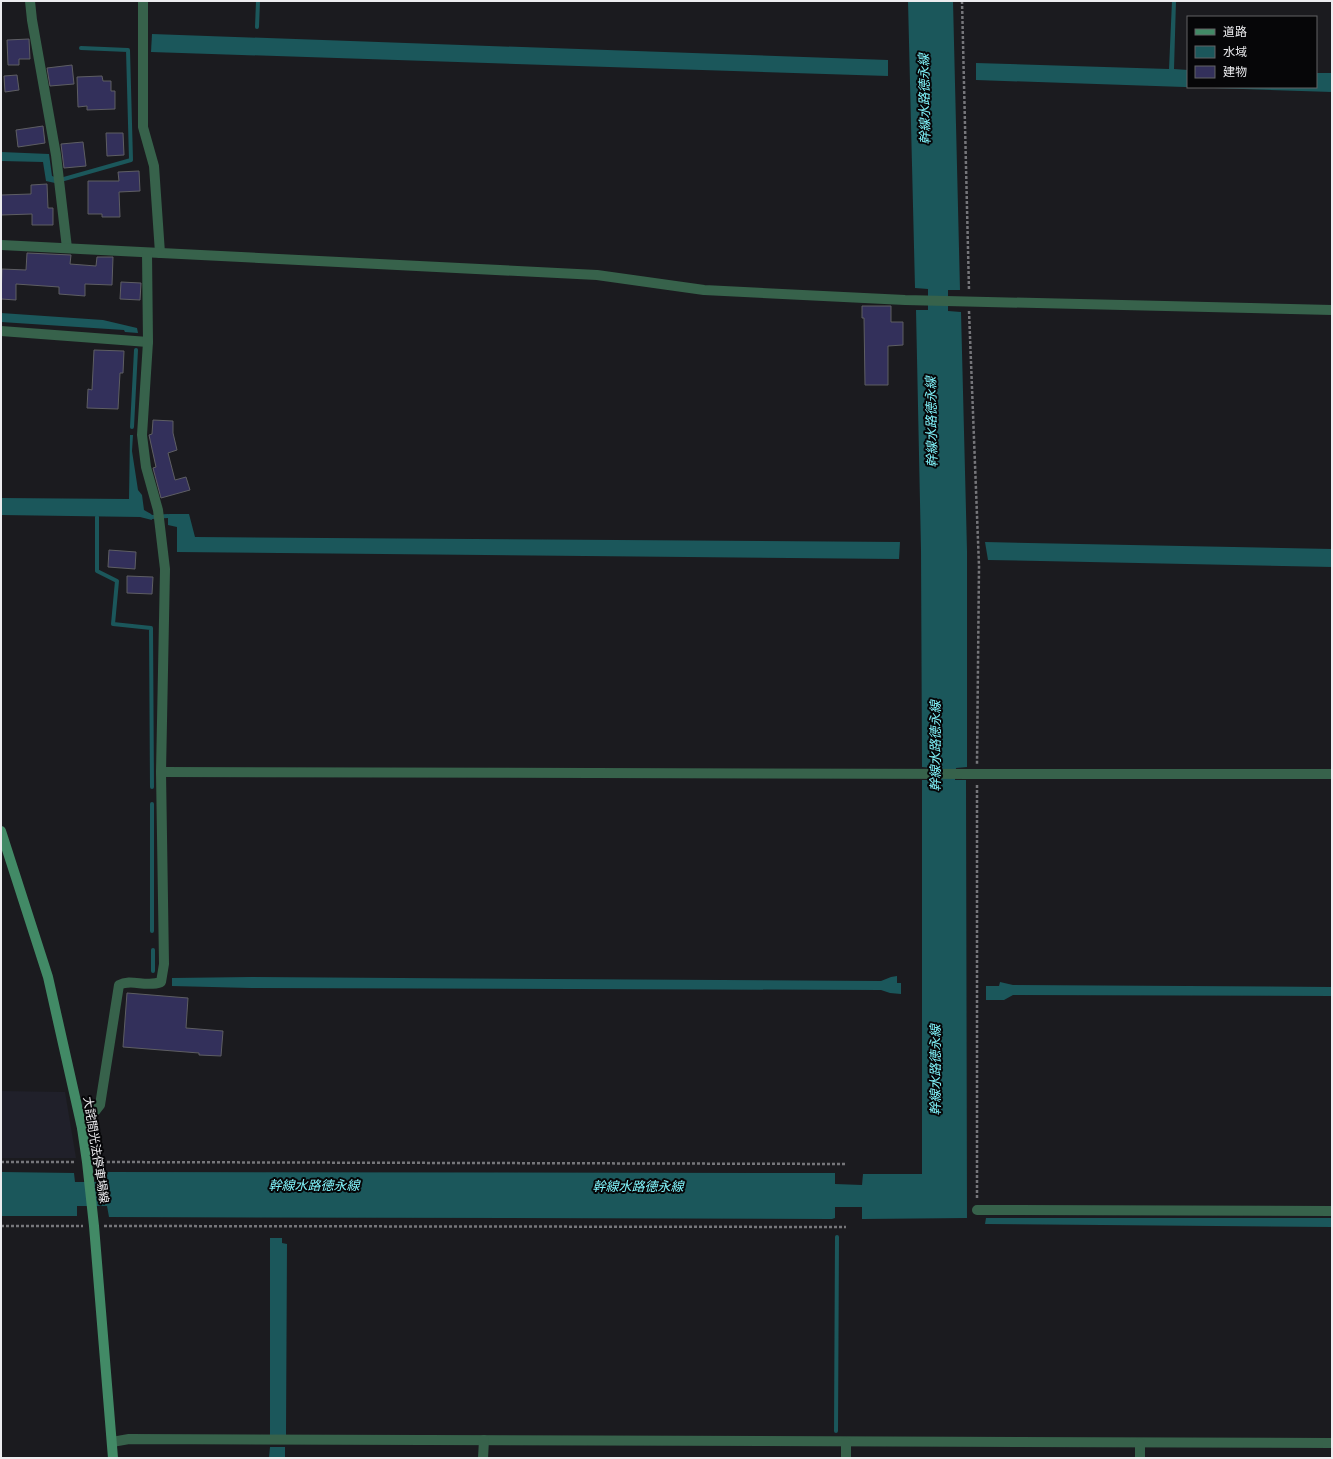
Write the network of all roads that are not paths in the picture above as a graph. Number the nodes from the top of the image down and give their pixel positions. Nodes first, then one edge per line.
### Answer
1 (30, 1) edge
2 (143, 1) edge
3 (1, 245) edge
4 (67, 248) junction
5 (147, 253) junction
6 (160, 253) junction
7 (1332, 310) edge
8 (1, 331) edge
9 (148, 342) junction
10 (161, 772) junction
11 (1332, 774) edge
12 (1, 831) edge
13 (82, 1128) junction
14 (977, 1210) road end
15 (1332, 1211) edge
16 (484, 1440) junction
17 (112, 1442) junction
18 (846, 1442) junction
19 (1140, 1443) junction
20 (1332, 1443) edge
21 (113, 1458) edge
22 (483, 1458) edge
23 (846, 1458) edge
24 (1140, 1458) edge

1 - 4 street
2 - 6 street
3 - 4 street
4 - 5 street
5 - 6 street
5 - 9 street
6 - 7 street
8 - 9 street
9 - 10 street
10 - 11 street
10 - 13 street
12 - 13 main road, 大詫間光法停車場線
13 - 17 main road, 大詫間光法停車場線
14 - 15 street
16 - 17 street
16 - 18 street
16 - 22 street
17 - 21 main road, 大詫間光法停車場線
18 - 19 street
18 - 23 street
19 - 20 street
19 - 24 street

